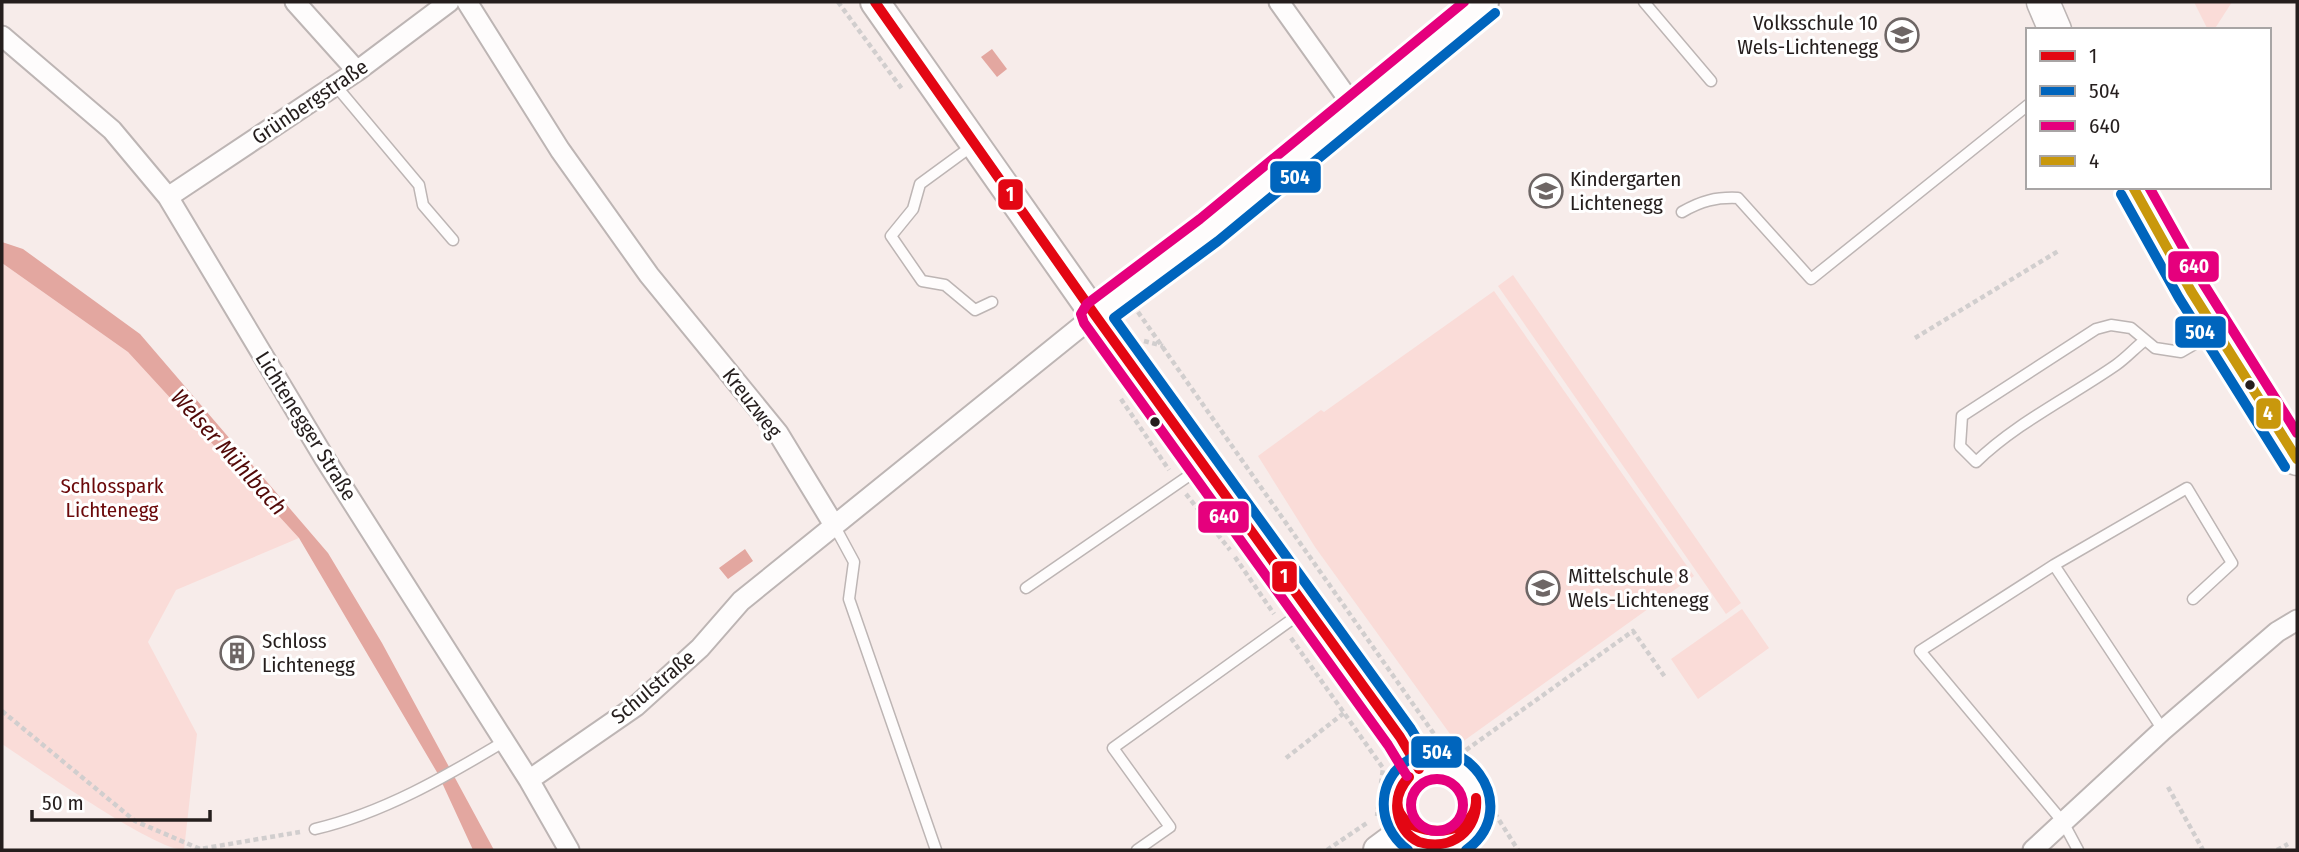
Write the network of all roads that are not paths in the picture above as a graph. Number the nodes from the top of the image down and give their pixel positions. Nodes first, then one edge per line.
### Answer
1 (295, 2) edge
2 (449, 2) edge
3 (467, 2) edge
4 (874, 2) edge
5 (1279, 2) edge
6 (1486, 2) edge
7 (1644, 2) edge
8 (2043, 2) edge
9 (2054, 28) edge
10 (2, 36) edge
11 (357, 71) junction
12 (1711, 81) dead end
13 (336, 86) junction
14 (2026, 108) edge
15 (1356, 110) junction
16 (975, 144) junction
17 (2134, 189) edge
18 (168, 197) junction
19 (1682, 212) dead end
20 (453, 240) dead end
21 (992, 302) dead end
22 (1095, 315) junction
23 (2215, 332) junction
24 (2145, 340) junction
25 (2297, 459) edge
26 (1204, 466) junction
27 (834, 525) junction
28 (2054, 565) junction
29 (1026, 588) dead end
30 (2193, 600) dead end
31 (1306, 610) junction
32 (2297, 620) edge
33 (2163, 730) junction
34 (505, 741) junction
35 (1419, 769) junction
36 (529, 780) junction
37 (2063, 822) junction
38 (315, 829) road end
39 (1405, 831) junction
40 (1468, 843) edge
41 (569, 850) edge
42 (936, 850) edge
43 (1137, 850) edge
44 (1378, 850) edge
45 (2032, 850) edge
46 (2078, 850) edge

1 - 11 street
2 - 11 street, Grünbergstraße
3 - 27 street, Kreuzweg
4 - 16 main road
5 - 15 street
6 - 15 street, Schulstraße
7 - 12 lane
8 - 9 main road
10 - 18 street, Lichtenegger Straße
11 - 13 street, Grünbergstraße
13 - 18 street, Grünbergstraße
13 - 20 lane
14 - 19 lane
15 - 22 street, Schulstraße
16 - 21 lane
16 - 22 main road
17 - 23 main road
18 - 34 street, Lichtenegger Straße
22 - 26 main road
22 - 27 street, Schulstraße
23 - 24 lane
23 - 25 main road
24 - 24 lane
26 - 29 lane
26 - 31 main road
27 - 36 street, Schulstraße
27 - 42 lane, Kreuzweg
28 - 30 lane
28 - 33 lane
28 - 37 lane
31 - 35 main road
31 - 43 lane
32 - 33 street
33 - 37 street
34 - 36 street, Lichtenegger Straße
34 - 38 lane
35 - 39 main road
35 - 40 main road
36 - 41 street, Lichtenegger Straße
37 - 45 street
37 - 46 lane
39 - 40 main road
39 - 44 main road

